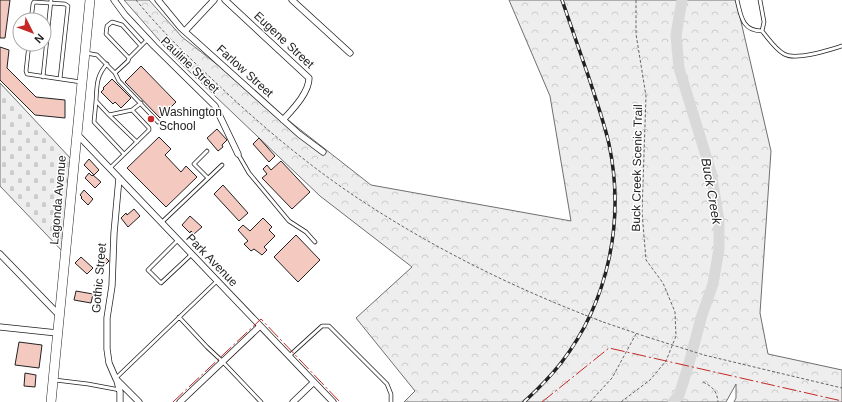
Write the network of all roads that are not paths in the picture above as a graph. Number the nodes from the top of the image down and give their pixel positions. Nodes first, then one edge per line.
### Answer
1 (90, 0) edge
2 (114, 0) edge
3 (158, 0) edge
4 (214, 0) edge
5 (225, 0) edge
6 (292, 0) edge
7 (737, 0) edge
8 (760, 0) edge
9 (50, 1) edge
10 (32, 12) edge
11 (185, 31) junction
12 (762, 31) junction
13 (148, 39) junction
14 (141, 46) junction
15 (842, 46) edge
16 (27, 52) edge
17 (84, 52) junction
18 (350, 53) dead end
19 (129, 58) junction
20 (107, 64) junction
21 (115, 73) junction
22 (42, 77) junction
23 (60, 79) junction
24 (81, 82) junction
25 (96, 101) junction
26 (141, 103) junction
27 (132, 110) junction
28 (109, 115) junction
29 (283, 120) junction
30 (158, 122) dead end
31 (76, 132) junction
32 (136, 142) junction
33 (208, 151) dead end
34 (323, 152) dead end
35 (124, 154) junction
36 (238, 154) joint
37 (222, 165) dead end
38 (110, 168) junction
39 (119, 178) junction
40 (208, 178) junction
41 (161, 223) junction
42 (178, 240) junction
43 (315, 242) dead end
44 (0, 254) edge
45 (192, 254) junction
46 (217, 281) junction
47 (59, 315) junction
48 (179, 317) junction
49 (260, 326) junction
50 (0, 327) edge
51 (57, 333) junction
52 (289, 356) junction
53 (222, 361) junction
54 (116, 379) junction
55 (53, 380) junction
56 (314, 382) junction
57 (120, 390) junction
58 (51, 402) edge
59 (120, 402) edge
60 (139, 402) edge
61 (180, 402) edge
62 (261, 402) edge
63 (293, 402) edge
64 (333, 402) edge
65 (391, 402) edge

1 - 17 main road, Lagonda Avenue
2 - 13 street, Pauline Street
3 - 11 street, Farlow Street
4 - 11 street
5 - 29 street, Eugene Street
6 - 18 street
7 - 12 lane
8 - 12 lane
9 - 10 lane
9 - 22 lane
9 - 23 lane
11 - 29 street, Farlow Street
12 - 15 lane
13 - 14 lane
13 - 36 street, Pauline Street
14 - 19 lane
14 - 19 lane
16 - 22 lane
17 - 20 lane
17 - 24 main road, Lagonda Avenue
19 - 21 lane
20 - 21 lane
20 - 25 lane
21 - 26 lane
22 - 23 lane
23 - 24 lane
24 - 31 main road, Lagonda Avenue
25 - 28 lane
25 - 35 lane
26 - 27 lane
26 - 30 lane
27 - 28 lane
27 - 32 lane
28 - 32 lane
29 - 34 street, Farlow Street
31 - 38 street, Park Avenue
31 - 47 main road, Lagonda Avenue
32 - 35 lane
33 - 40 lane
35 - 38 lane
36 - 43 lane
37 - 40 lane
38 - 39 street, Park Avenue
39 - 41 street, Park Avenue
39 - 54 street, Gothic Street
40 - 41 lane
41 - 42 street, Park Avenue
42 - 45 street, Park Avenue
42 - 45 lane
44 - 47 street
45 - 46 street, Park Avenue
46 - 48 lane
46 - 49 street, Park Avenue
47 - 51 main road, Lagonda Avenue
48 - 53 lane
48 - 54 lane
49 - 52 street, Park Avenue
49 - 53 street
50 - 51 street
51 - 55 main road, Lagonda Avenue
52 - 56 street, Park Avenue
52 - 65 lane
53 - 61 street
53 - 62 lane
54 - 57 street, Gothic Street
54 - 60 street, Gothic Street
55 - 57 lane
55 - 58 main road, Lagonda Avenue
56 - 63 street
56 - 64 street, Park Avenue
57 - 59 street, Gothic Street

